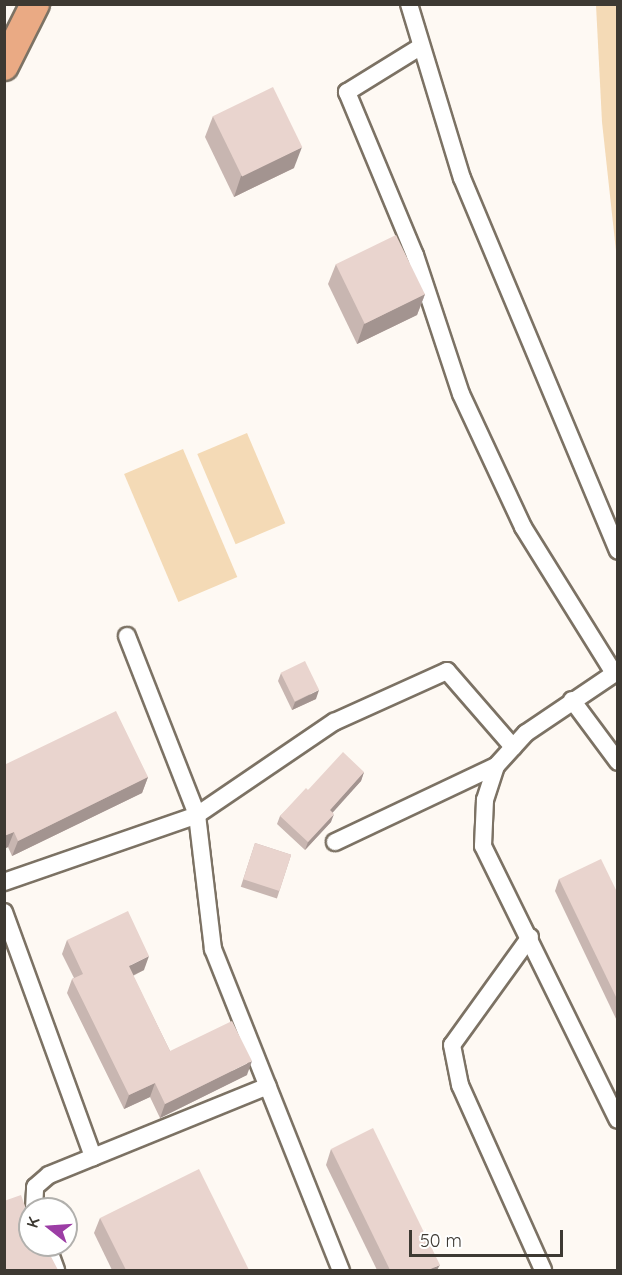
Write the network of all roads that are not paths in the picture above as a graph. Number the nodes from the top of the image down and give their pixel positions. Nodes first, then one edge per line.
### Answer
1 (35, 4) edge
2 (409, 4) edge
3 (420, 47) junction
4 (4, 66) edge
5 (618, 551) edge
6 (127, 636) dead end
7 (616, 672) edge
8 (572, 700) junction
9 (513, 747) junction
10 (618, 762) edge
11 (496, 766) junction
12 (197, 815) junction
13 (335, 842) dead end
14 (4, 882) edge
15 (4, 912) edge
16 (530, 937) junction
17 (268, 1086) junction
18 (618, 1120) edge
19 (93, 1157) junction
20 (35, 1197) edge
21 (341, 1270) edge
22 (543, 1270) edge

1 - 4 highway
2 - 3 street
3 - 5 street
3 - 7 street
6 - 12 street
7 - 8 street
8 - 9 street
8 - 10 street
9 - 11 street
9 - 12 street
11 - 13 street
11 - 16 street
12 - 14 street
12 - 17 street
15 - 19 street
16 - 18 street
16 - 22 street
17 - 19 street
17 - 21 street
19 - 20 street

